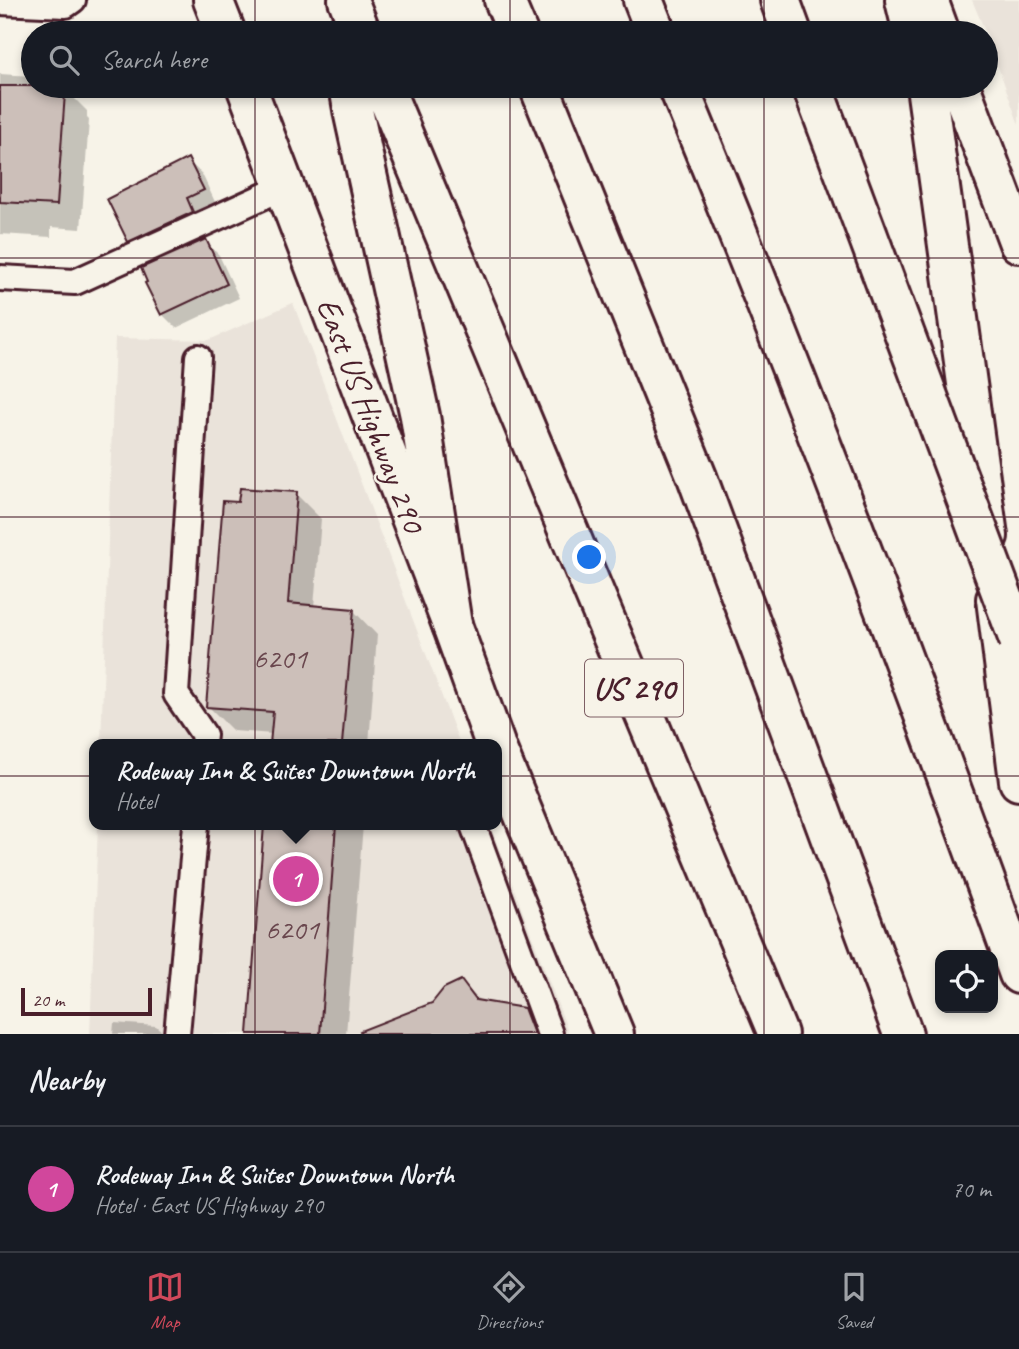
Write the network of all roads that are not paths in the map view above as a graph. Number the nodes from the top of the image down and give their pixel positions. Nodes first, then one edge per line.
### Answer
1 (73, 0) edge
2 (213, 0) edge
3 (337, 0) edge
4 (348, 0) edge
5 (504, 0) edge
6 (643, 0) edge
7 (780, 0) edge
8 (905, 0) edge
9 (928, 0) edge
10 (0, 2) edge
11 (221, 21) edge
12 (340, 21) edge
13 (357, 21) edge
14 (513, 21) edge
15 (651, 21) edge
16 (788, 21) edge
17 (910, 21) edge
18 (936, 21) edge
19 (251, 98) edge
20 (351, 98) edge
21 (388, 98) edge
22 (544, 98) edge
23 (683, 98) edge
24 (816, 98) edge
25 (928, 98) edge
26 (965, 98) edge
27 (284, 187) junction
28 (1019, 243) edge
29 (0, 278) edge
30 (198, 357) dead end
31 (452, 625) junction
32 (1019, 640) edge
33 (204, 739) edge
34 (493, 739) edge
35 (502, 762) edge
36 (1019, 781) edge
37 (196, 830) edge
38 (475, 830) edge
39 (1019, 974) edge
40 (177, 1034) edge
41 (550, 1034) edge
42 (614, 1034) edge
43 (778, 1034) edge
44 (903, 1034) edge

1 - 10 lane
2 - 11 main road
3 - 12 main road
4 - 13 main road
5 - 14 main road
6 - 15 main road
7 - 16 main road
8 - 17 main road
9 - 18 main road
19 - 27 main road, East US Highway 290
20 - 31 main road
21 - 43 main road, US 290
22 - 44 main road
23 - 39 main road
24 - 32 main road, bridge
25 - 36 main road
26 - 28 main road
27 - 29 lane
27 - 31 main road, East US Highway 290
30 - 33 lane
31 - 34 main road, East US Highway 290
35 - 42 main road
37 - 40 lane
38 - 41 lane

